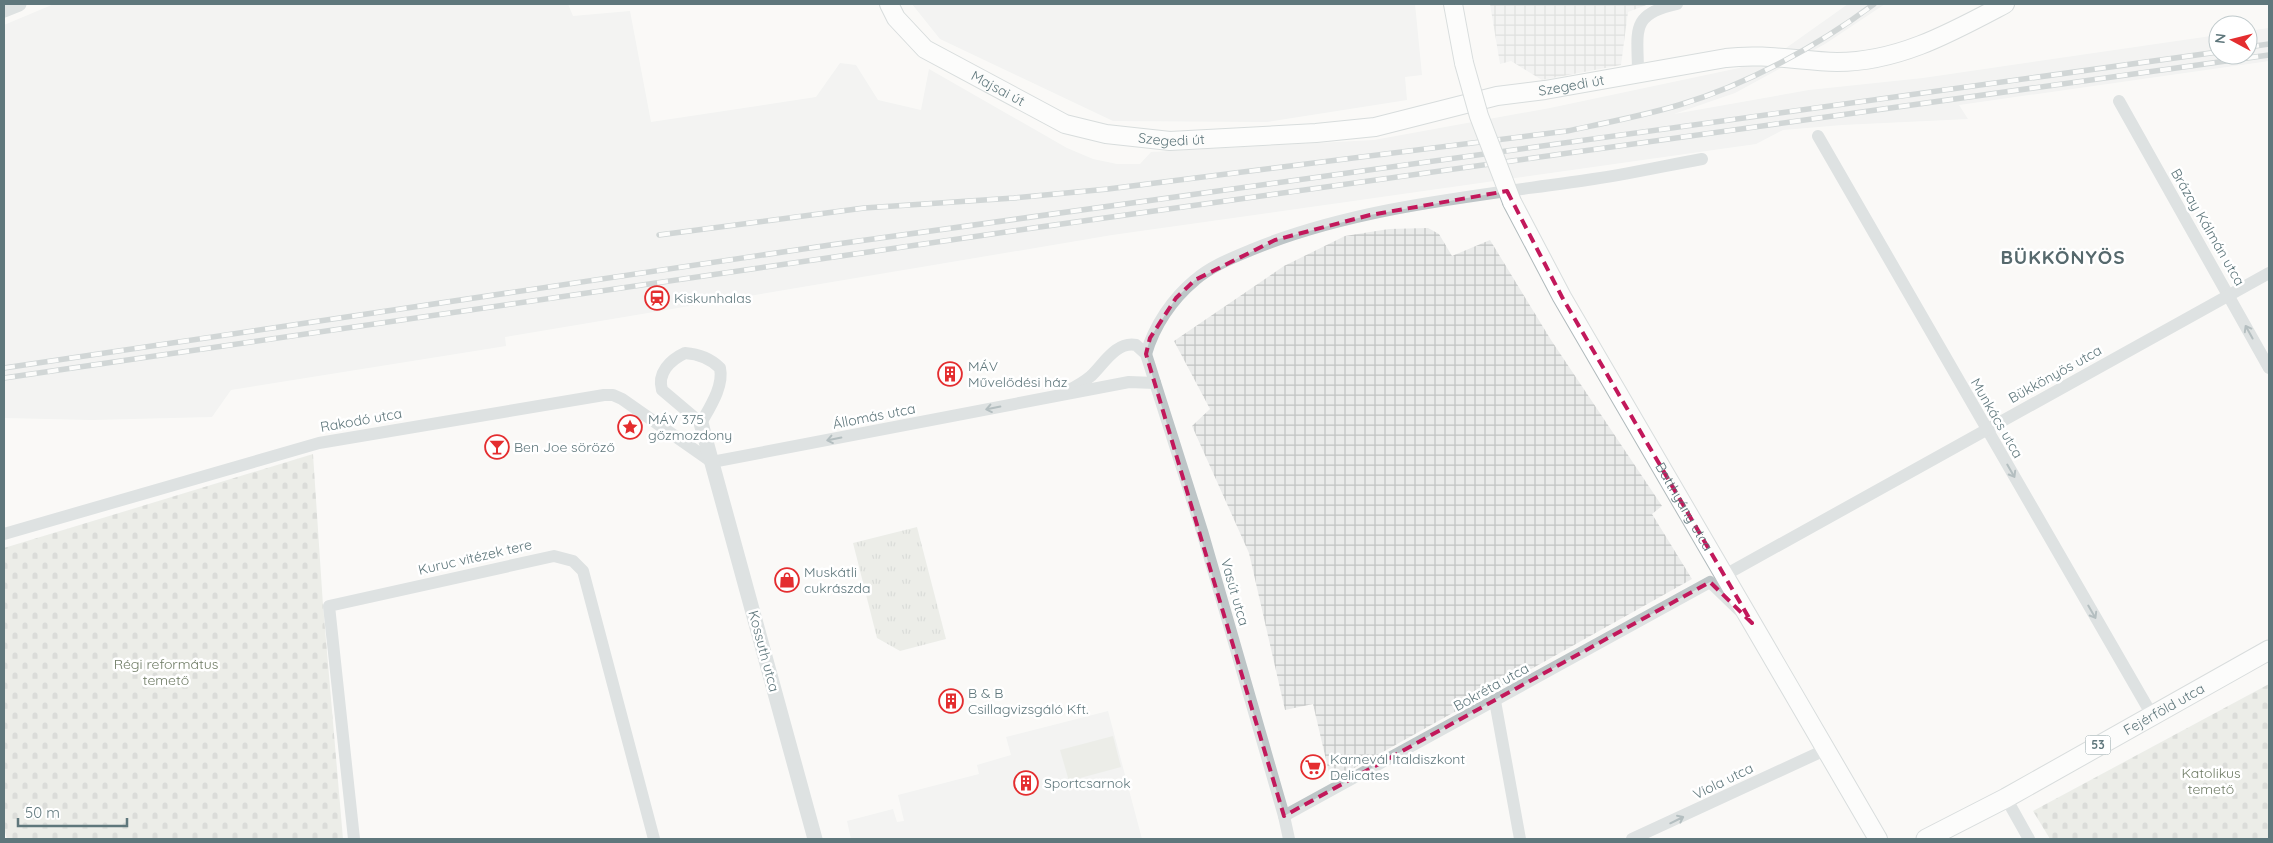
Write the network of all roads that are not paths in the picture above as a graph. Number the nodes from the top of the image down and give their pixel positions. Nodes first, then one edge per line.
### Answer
1 (19, 4) edge
2 (889, 4) edge
3 (1453, 4) edge
4 (1677, 4) edge
5 (2005, 4) edge
6 (4, 10) edge
7 (1638, 74) junction
8 (2119, 101) dead end
9 (1818, 136) dead end
10 (1129, 137) joint
11 (1702, 160) dead end
12 (2269, 273) edge
13 (2230, 296) junction
14 (1146, 354) junction
15 (2269, 368) edge
16 (1155, 383) junction
17 (1041, 400) junction
18 (701, 423) junction
19 (1986, 429) junction
20 (712, 462) junction
21 (4, 534) edge
22 (1717, 578) junction
23 (2269, 650) edge
24 (1495, 702) junction
25 (2152, 715) junction
26 (1827, 749) junction
27 (2006, 798) junction
28 (1861, 810) junction
29 (1284, 816) junction
30 (354, 839) edge
31 (654, 839) edge
32 (815, 839) edge
33 (1289, 839) edge
34 (1520, 839) edge
35 (1632, 839) edge
36 (1864, 839) edge
37 (1878, 839) edge
38 (1926, 839) edge
39 (2029, 839) edge

1 - 6 street
2 - 10 main road, Majsai út
3 - 22 main road, Batthyány utca, bridge
4 - 7 street
5 - 7 main road, Szegedi út
7 - 10 main road, Szegedi út
8 - 13 street, Brázay Kálmán utca
9 - 19 street, Munkács utca
11 - 14 street
12 - 13 street, Bükkönyös utca
15 -> 13 street, Brázay Kálmán utca
13 - 19 street, Bükkönyös utca
14 - 16 street, Vasút utca
14 - 17 street, Állomás utca
16 - 17 street, Állomás utca
16 - 29 street, Vasút utca
17 -> 20 street, Állomás utca
18 - 18 street
18 - 20 street, Kossuth utca
19 - 22 street, Bükkönyös utca
19 -> 25 street, Munkács utca
20 - 21 street, Rakodó utca
20 - 32 street, Kossuth utca
22 - 24 street, Bokréta utca
22 - 26 main road, Batthyány utca
23 - 25 main road, Fejérföld utca / 53
24 - 29 street, Bokréta utca
24 - 34 street
25 - 27 main road, Fejérföld utca / 53
26 - 28 main road, Batthyány utca
35 -> 26 street, Viola utca
27 - 38 main road, Fejérföld utca / 53
27 - 39 street
28 - 36 main road, Batthyány utca
28 - 37 main road, Batthyány utca
29 - 33 street, Vasút utca
30 - 31 street, Kuruc vitézek tere

